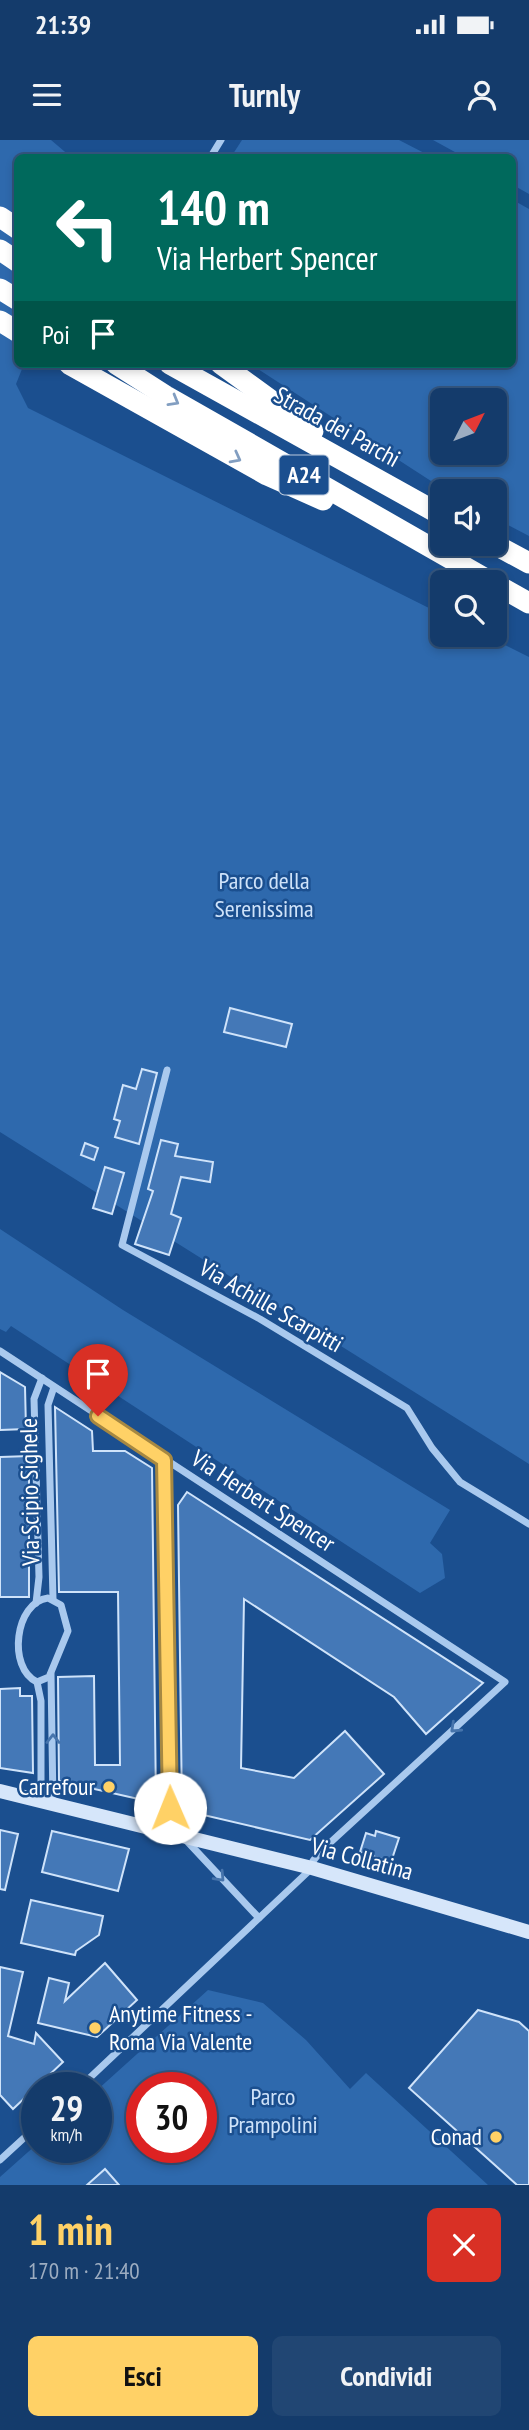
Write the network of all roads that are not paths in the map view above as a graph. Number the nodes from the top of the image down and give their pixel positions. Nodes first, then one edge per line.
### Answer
1 (76, 368) edge
2 (122, 368) edge
3 (177, 368) edge
4 (227, 368) edge
5 (404, 494) junction
6 (430, 509) edge
7 (507, 551) edge
8 (447, 557) junction
9 (529, 563) edge
10 (470, 570) edge
11 (507, 590) edge
12 (529, 603) edge
13 (167, 1070) dead end
14 (0, 1351) edge
15 (42, 1378) junction
16 (54, 1387) junction
17 (164, 1460) junction
18 (529, 1524) edge
19 (53, 1599) junction
20 (36, 1603) junction
21 (51, 1674) junction
22 (37, 1682) junction
23 (0, 1791) edge
24 (47, 1803) junction
25 (175, 1834) junction
26 (312, 1868) junction
27 (259, 1918) junction
28 (529, 1932) edge
29 (96, 2072) edge
30 (21, 2141) edge
31 (0, 2160) edge

1 -> 8 highway
2 -> 8 highway, A24
3 - 5 highway, Strada dei Parchi / A24
4 - 5 highway
5 - 6 highway, Strada dei Parchi / A24
7 - 9 highway
8 - 10 highway, A24
11 - 12 highway, A24
13 - 18 street, Via Achille Scarpitti
14 - 15 street, Via Herbert Spencer
15 - 16 street, Via Herbert Spencer
15 - 20 street, Via Scipio Sighele
16 - 17 street, Via Herbert Spencer
16 - 19 street, Via Scipio Sighele
17 - 25 street
17 -> 26 street, Via Herbert Spencer
19 - 20 street, Via Scipio Sighele
19 - 21 street, Via Scipio Sighele
20 - 22 street, Via Scipio Sighele
21 - 22 street
24 -> 21 street, Via Scipio Sighele
22 - 24 street, Via Scipio Sighele
23 - 24 street, Via Collatina
24 - 25 street, Via Collatina
25 - 26 street, Via Collatina
25 -> 27 street
26 - 27 street
26 - 28 street, Via Collatina
27 - 29 street
30 - 31 street

